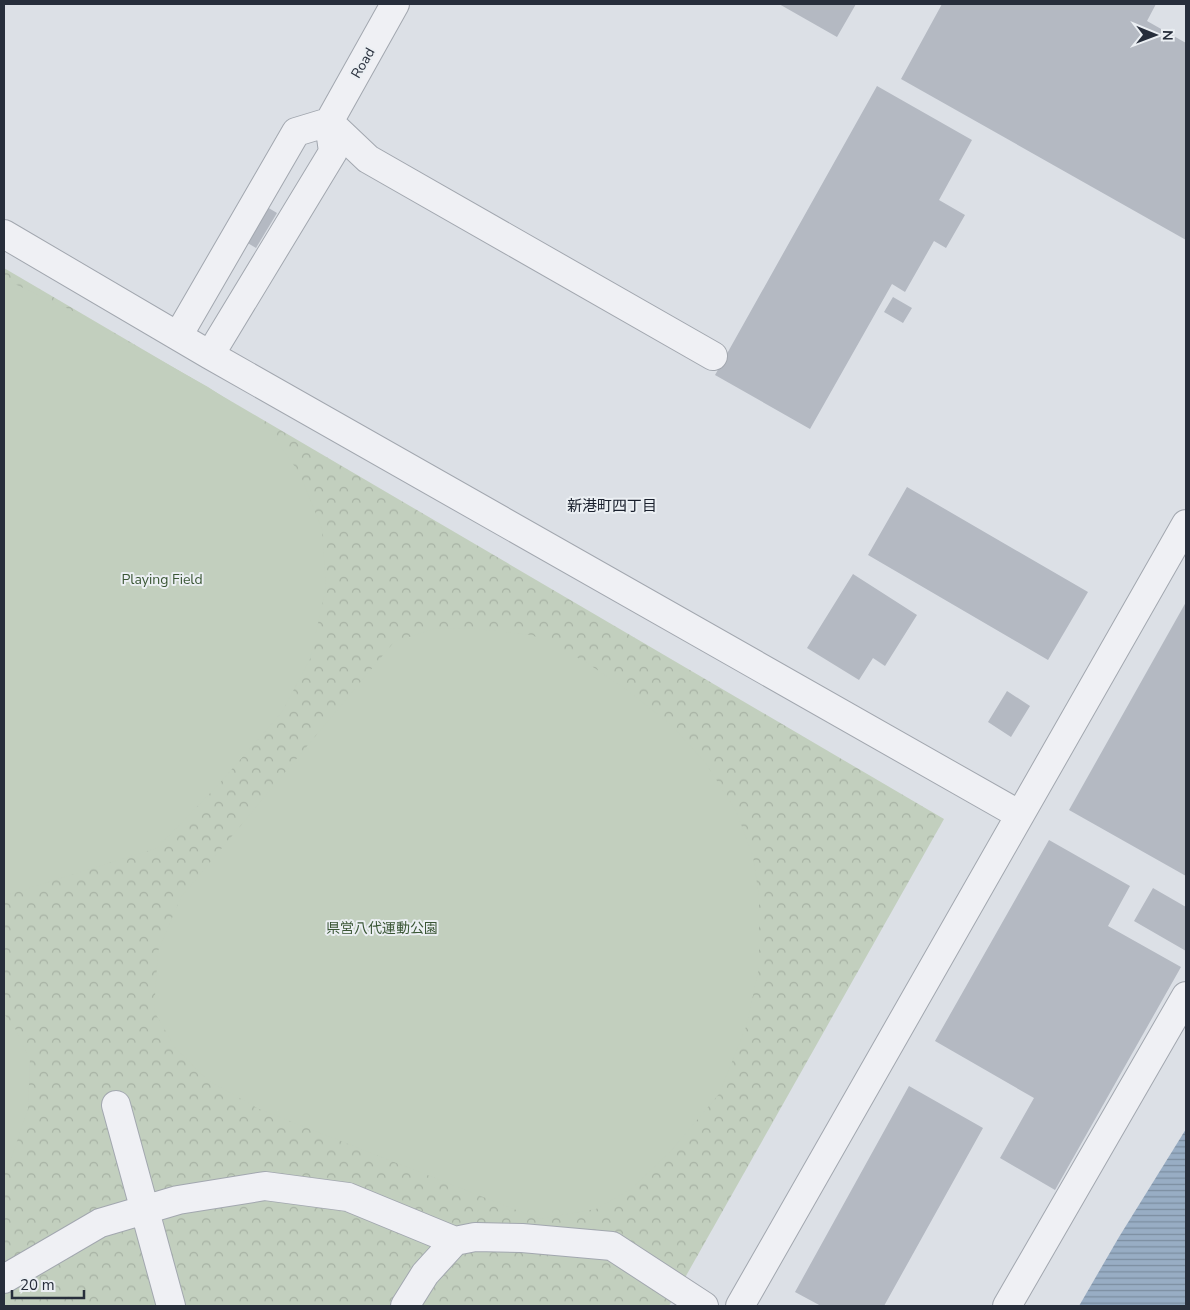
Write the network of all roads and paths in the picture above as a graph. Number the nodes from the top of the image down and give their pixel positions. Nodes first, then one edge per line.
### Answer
1 (395, 4) edge
2 (329, 122) junction
3 (4, 234) edge
4 (178, 336) junction
5 (210, 355) junction
6 (713, 356) dead end
7 (1186, 524) edge
8 (1020, 815) junction
9 (1186, 996) edge
10 (116, 1105) dead end
11 (145, 1210) junction
12 (455, 1241) junction
13 (4, 1279) edge
14 (171, 1306) edge
15 (405, 1306) edge
16 (704, 1306) edge
17 (740, 1306) edge
18 (1007, 1306) edge

1 - 2 street, Road
2 - 4 street
2 - 5 street
2 - 6 street
3 - 4 street
4 - 5 street
5 - 8 street
7 - 8 street
8 - 17 street
9 - 18 street
10 - 11 street
11 - 12 street
11 - 13 street
11 - 14 street
12 - 15 street
12 - 16 street

